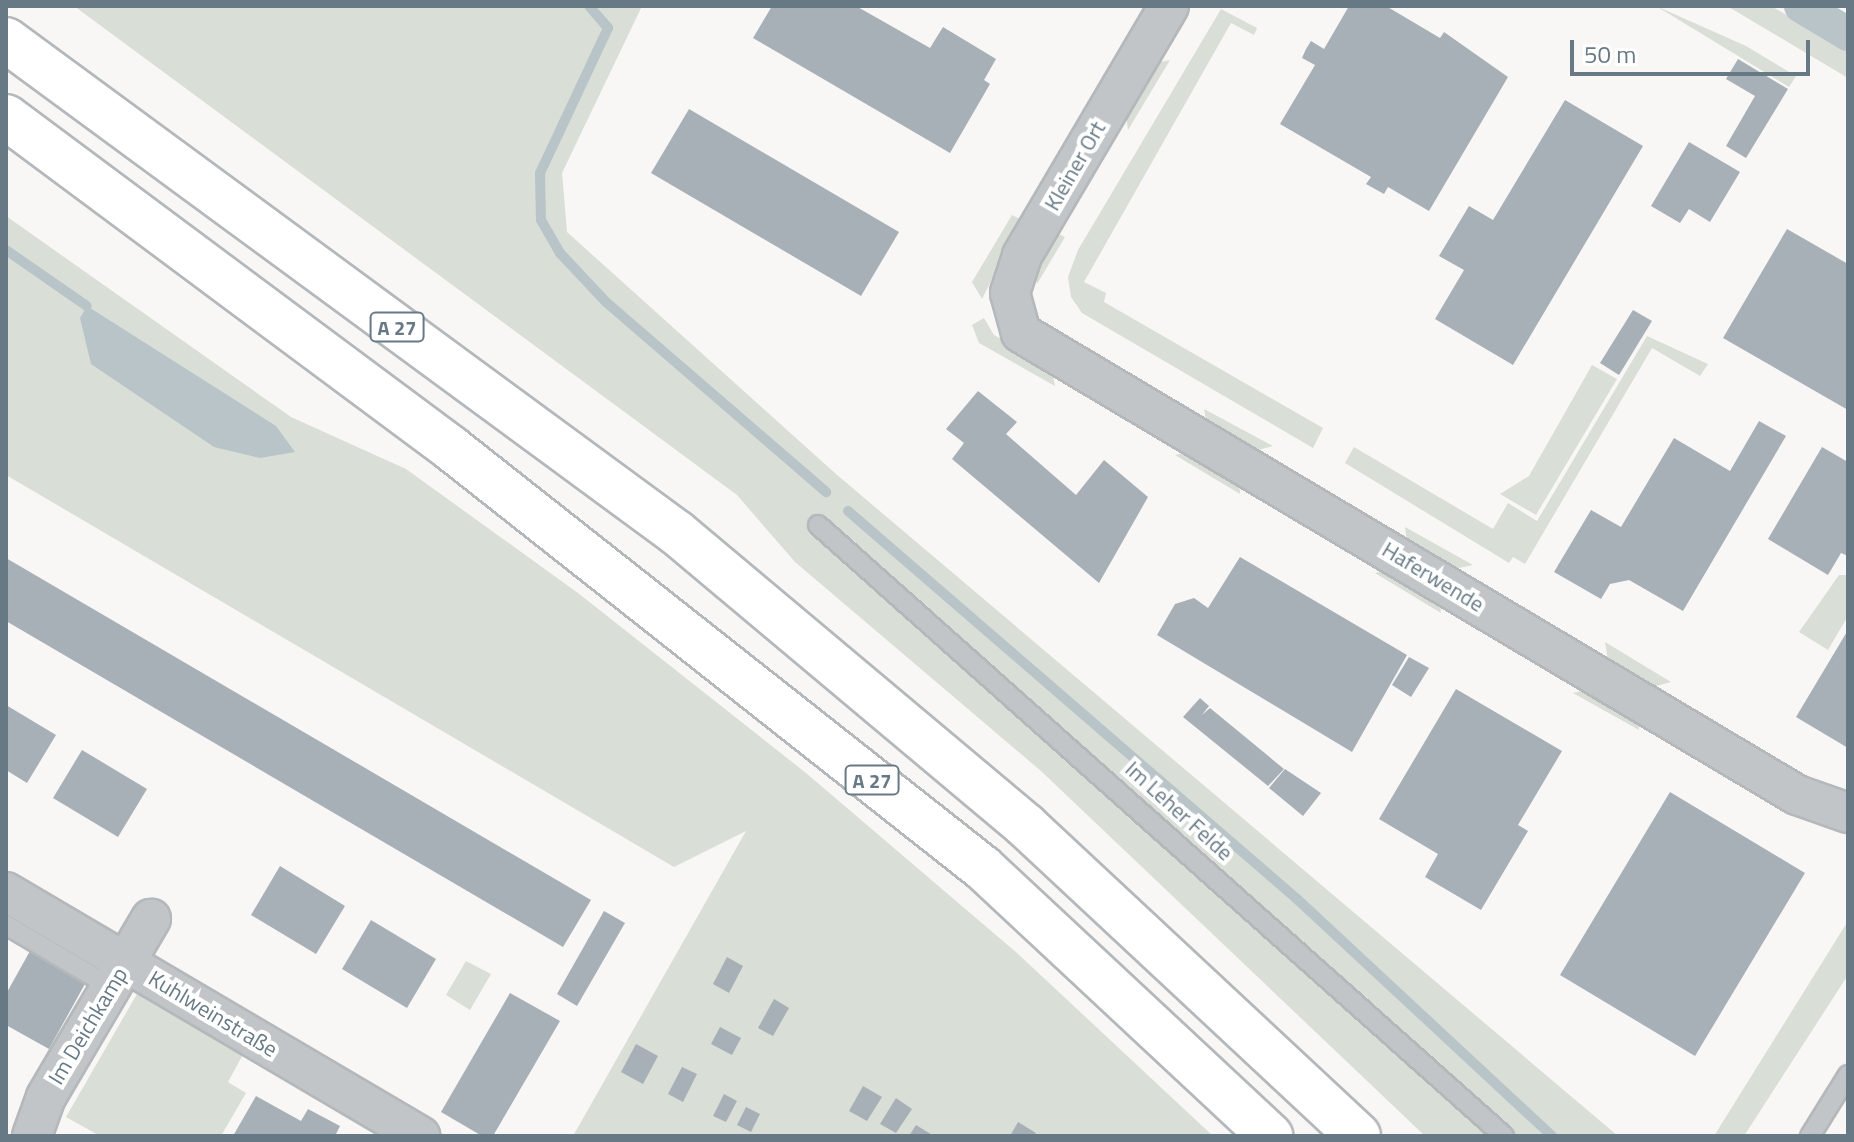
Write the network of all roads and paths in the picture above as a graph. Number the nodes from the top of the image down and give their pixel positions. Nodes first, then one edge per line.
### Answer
1 (8, 6) edge
2 (1169, 6) edge
3 (20, 50) edge
4 (6, 117) edge
5 (1021, 333) joint
6 (818, 525) dead end
7 (1848, 813) edge
8 (6, 892) edge
9 (151, 919) dead end
10 (6, 925) edge
11 (119, 974) junction
12 (1848, 1076) edge
13 (32, 1136) edge
14 (420, 1136) edge
15 (1270, 1136) edge
16 (1358, 1136) edge
17 (1504, 1136) edge
18 (1810, 1136) edge

1 - 3 highway
2 - 5 street, Kleiner Ort
3 - 16 highway, A 27
4 - 15 highway, A 27
5 - 7 street, Haferwende
6 - 17 lane, Im Leher Felde
8 - 11 street, Kuhlweinstraße
9 - 11 street, Im Deichkamp
10 - 11 lane
11 - 13 street, Im Deichkamp
11 - 14 street, Kuhlweinstraße
12 - 18 lane

